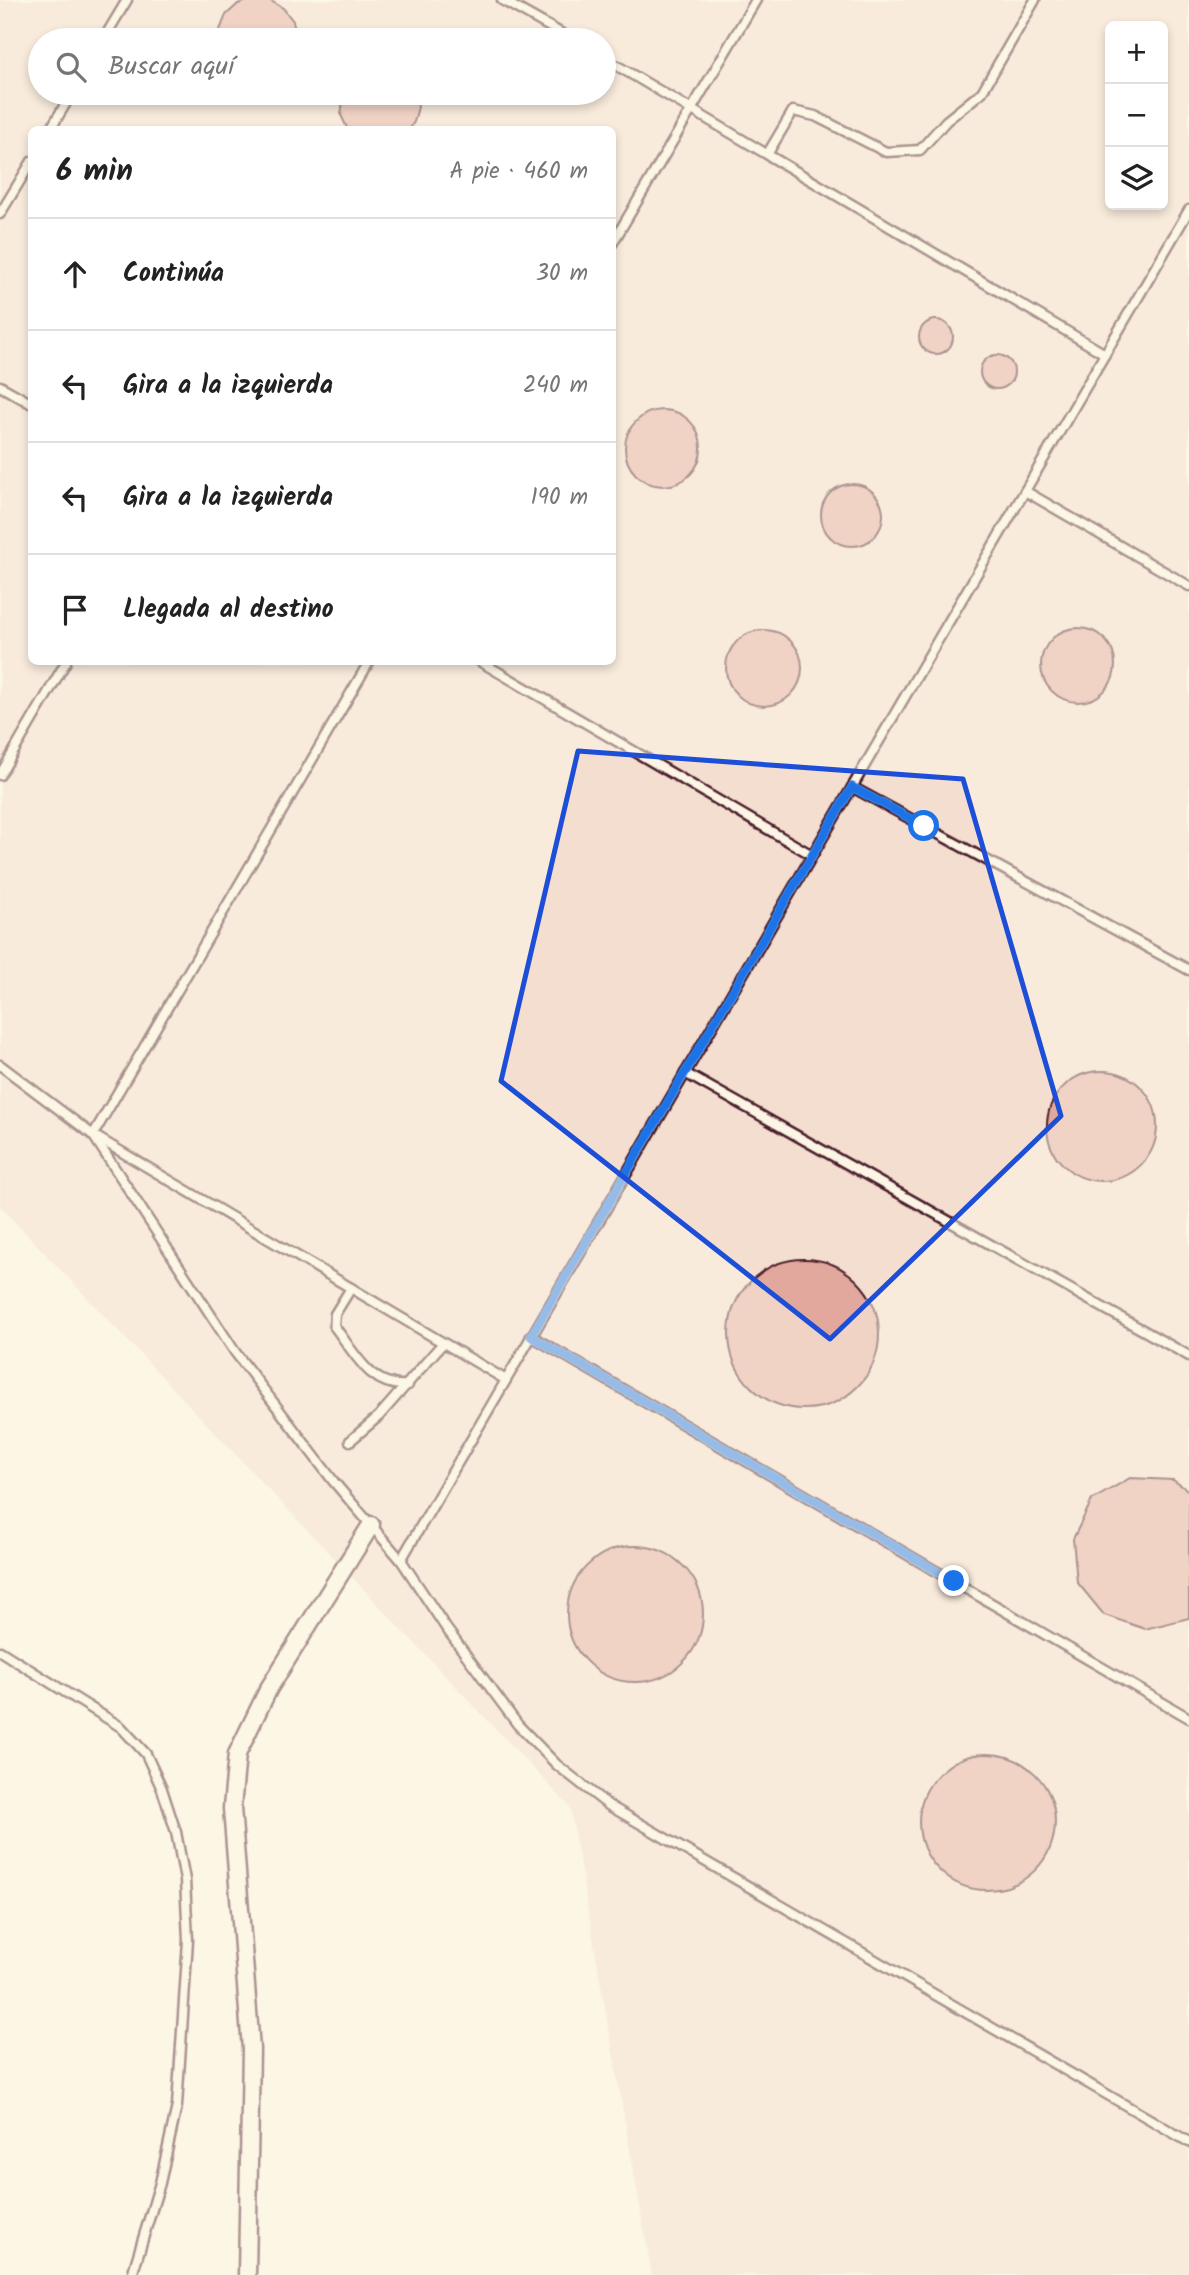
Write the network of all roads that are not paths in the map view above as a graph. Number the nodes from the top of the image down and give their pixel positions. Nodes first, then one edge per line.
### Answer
1 (127, 0) edge
2 (502, 0) edge
3 (756, 0) edge
4 (1035, 0) edge
5 (110, 28) edge
6 (552, 28) edge
7 (616, 65) edge
8 (65, 105) edge
9 (692, 108) junction
10 (52, 126) edge
11 (768, 153) junction
12 (28, 168) edge
13 (1189, 210) edge
14 (0, 214) edge
15 (1185, 225) edge
16 (616, 237) edge
17 (1105, 354) junction
18 (0, 386) edge
19 (28, 402) edge
20 (1025, 491) junction
21 (1189, 586) edge
22 (64, 665) edge
23 (367, 665) edge
24 (486, 665) edge
25 (0, 775) edge
26 (852, 787) junction
27 (812, 855) junction
28 (1189, 970) edge
29 (0, 1065) edge
30 (685, 1073) junction
31 (93, 1135) junction
32 (351, 1288) junction
33 (531, 1336) junction
34 (443, 1343) junction
35 (1188, 1352) edge
36 (506, 1380) junction
37 (408, 1385) junction
38 (350, 1441) dead end
39 (371, 1525) junction
40 (401, 1560) junction
41 (0, 1651) edge
42 (1189, 1717) edge
43 (1189, 2142) edge
44 (132, 2275) edge
45 (247, 2275) edge

1 - 5 lane
2 - 6 lane
3 - 9 lane
4 - 11 lane
7 - 9 lane
8 - 10 lane
9 - 11 lane
9 - 16 lane
11 - 17 lane
12 - 14 lane
13 - 15 lane
15 - 17 lane
17 - 20 lane
18 - 19 lane
20 - 21 lane
20 - 26 lane
22 - 25 lane
23 - 31 lane
24 - 27 lane
26 - 27 lane
26 - 28 lane
27 - 30 lane
29 - 31 lane
30 - 33 lane
30 - 35 lane
31 - 32 lane
31 - 39 lane
32 - 34 lane
32 - 37 lane
33 - 36 lane
33 - 42 lane
34 - 36 lane
34 - 37 lane
36 - 40 lane
37 - 38 lane
39 - 40 lane
39 - 45 street
40 - 43 lane
41 - 44 lane

